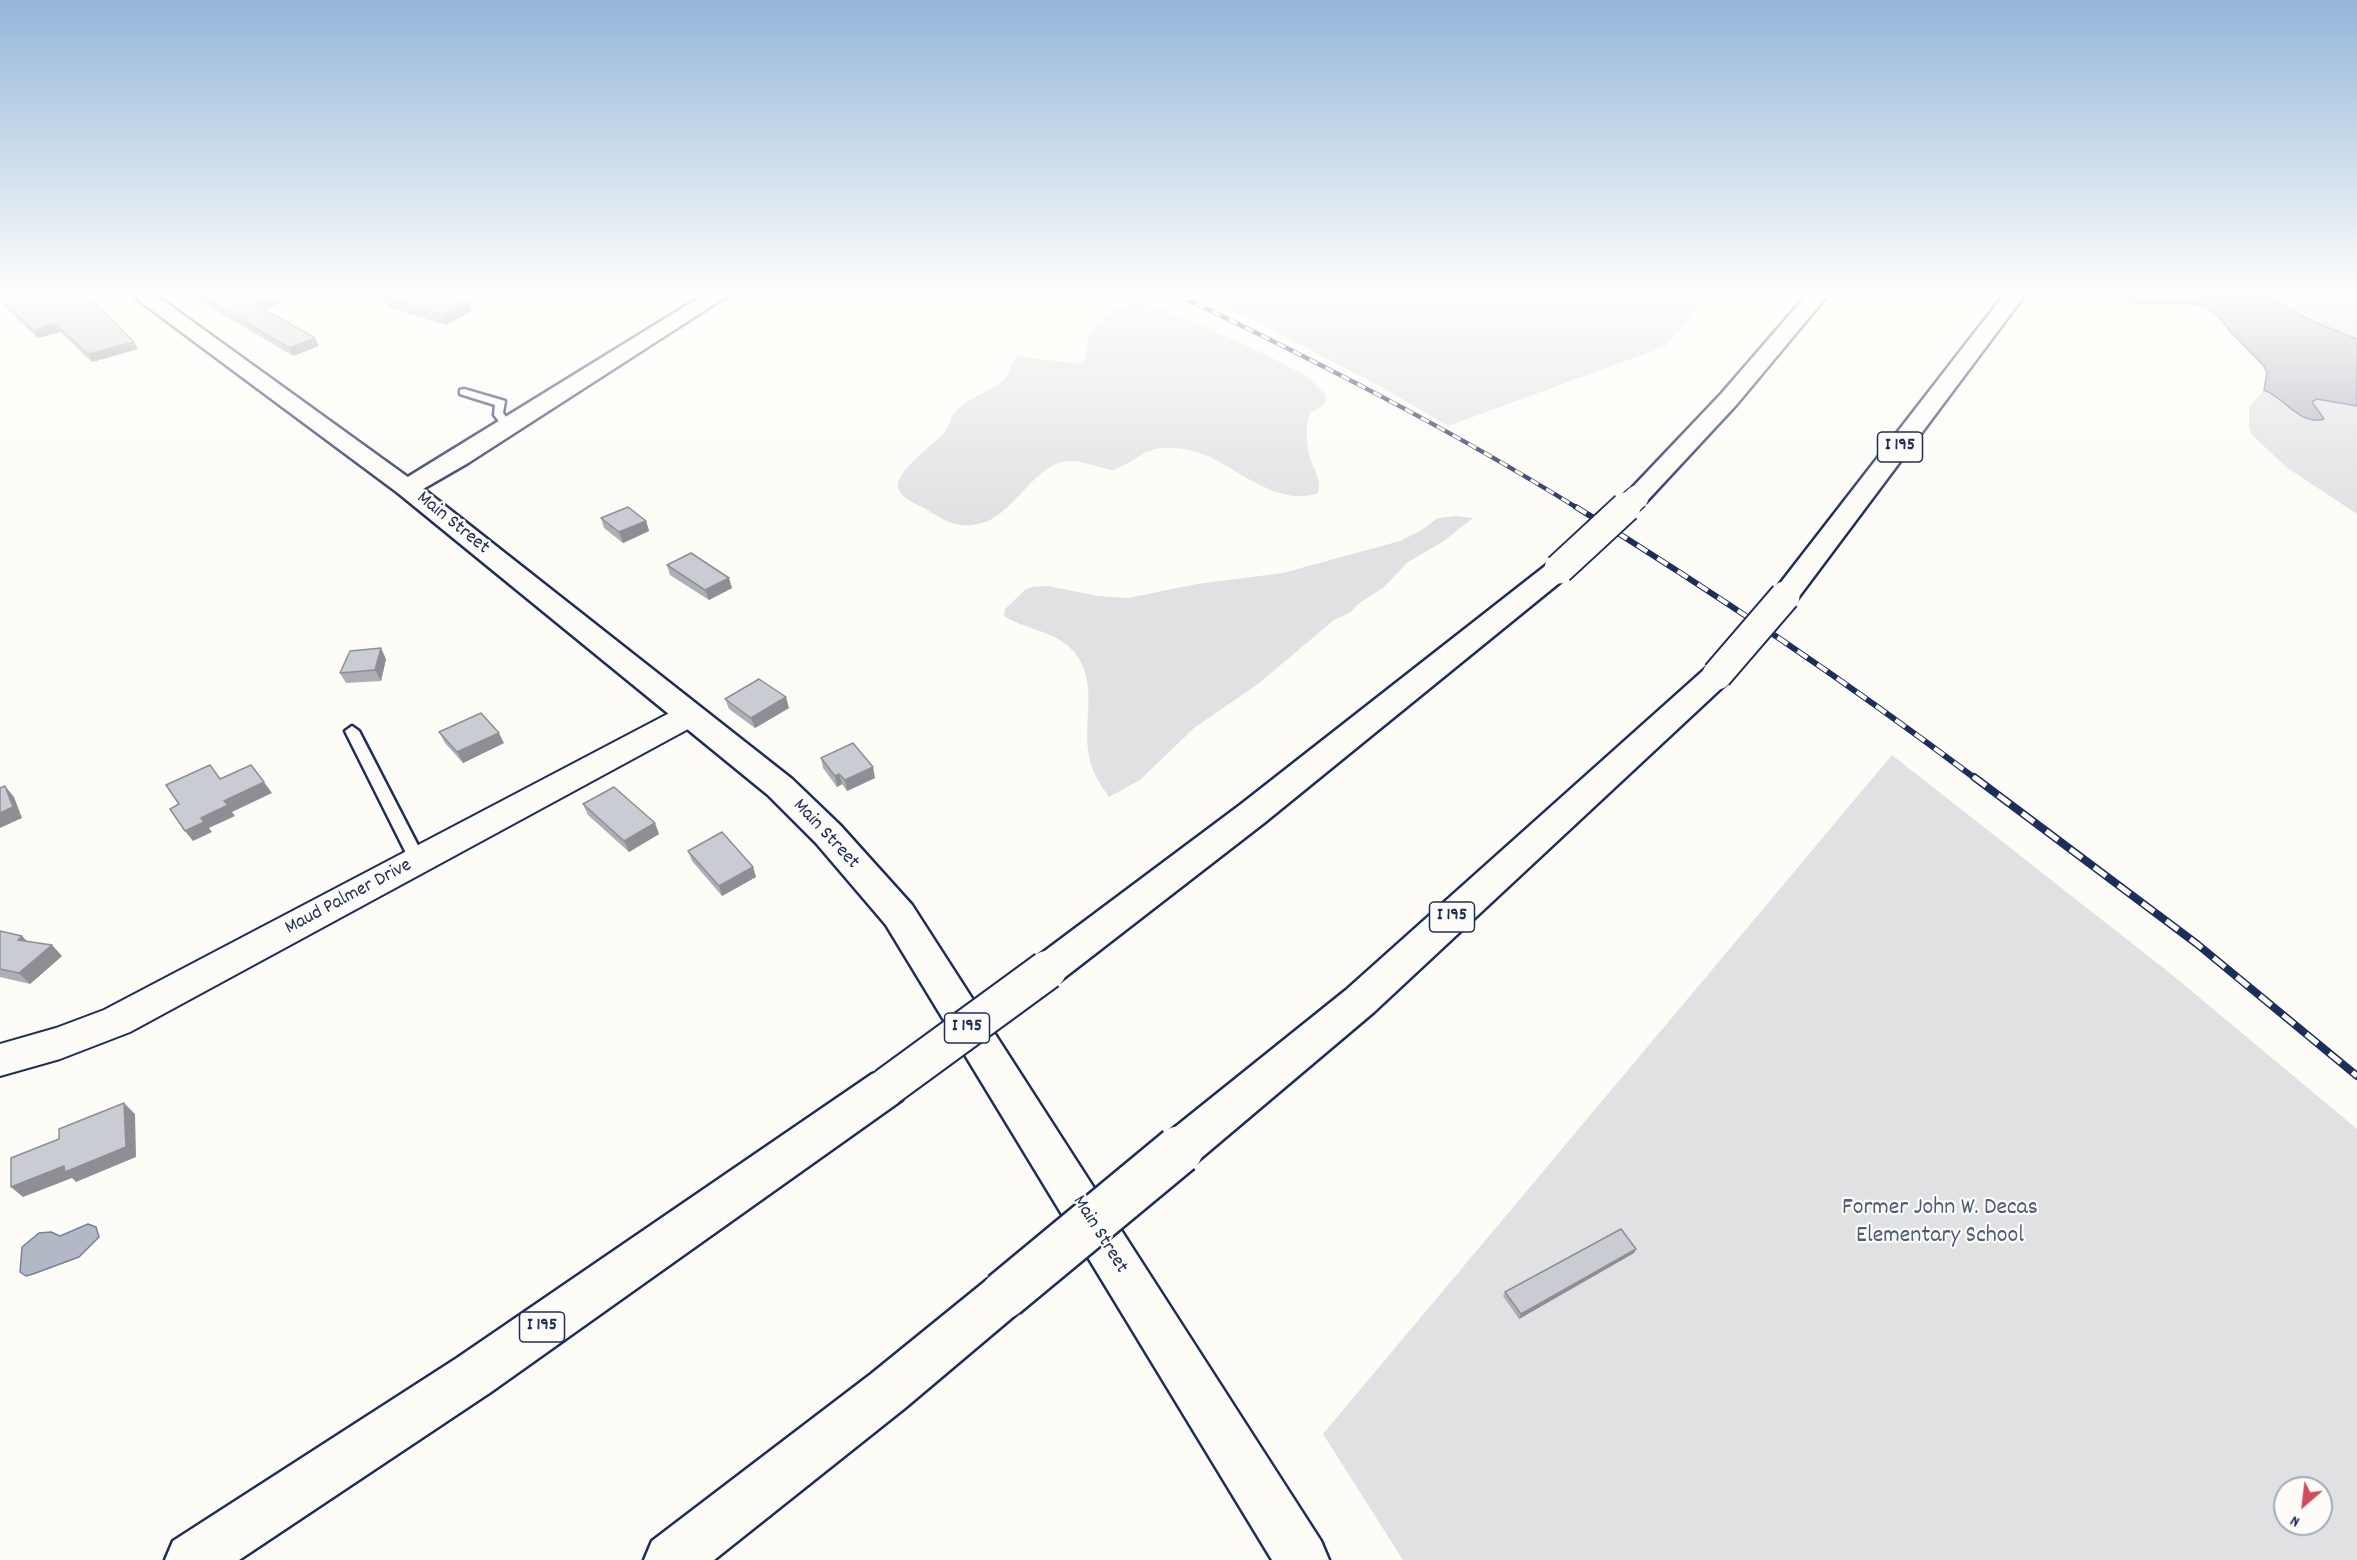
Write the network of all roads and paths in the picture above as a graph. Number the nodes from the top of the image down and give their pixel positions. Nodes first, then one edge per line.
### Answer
1 (246, 369) edge
2 (601, 369) edge
3 (1755, 369) edge
4 (1958, 369) edge
5 (464, 392) dead end
6 (508, 427) junction
7 (407, 488) junction
8 (690, 715) junction
9 (352, 731) dead end
10 (418, 861) junction
11 (0, 1060) edge
12 (192, 1560) edge
13 (671, 1560) edge
14 (1302, 1560) edge

1 - 7 main road, Main Street
2 - 6 main road
3 - 12 main road, I 195, bridge
4 - 13 main road, I 195, bridge
5 - 6 lane
6 - 7 main road
7 - 8 main road, Main Street
8 - 10 street, Maud Palmer Drive
8 - 14 main road, Main Street
9 - 10 lane
10 - 11 street, Maud Palmer Drive

